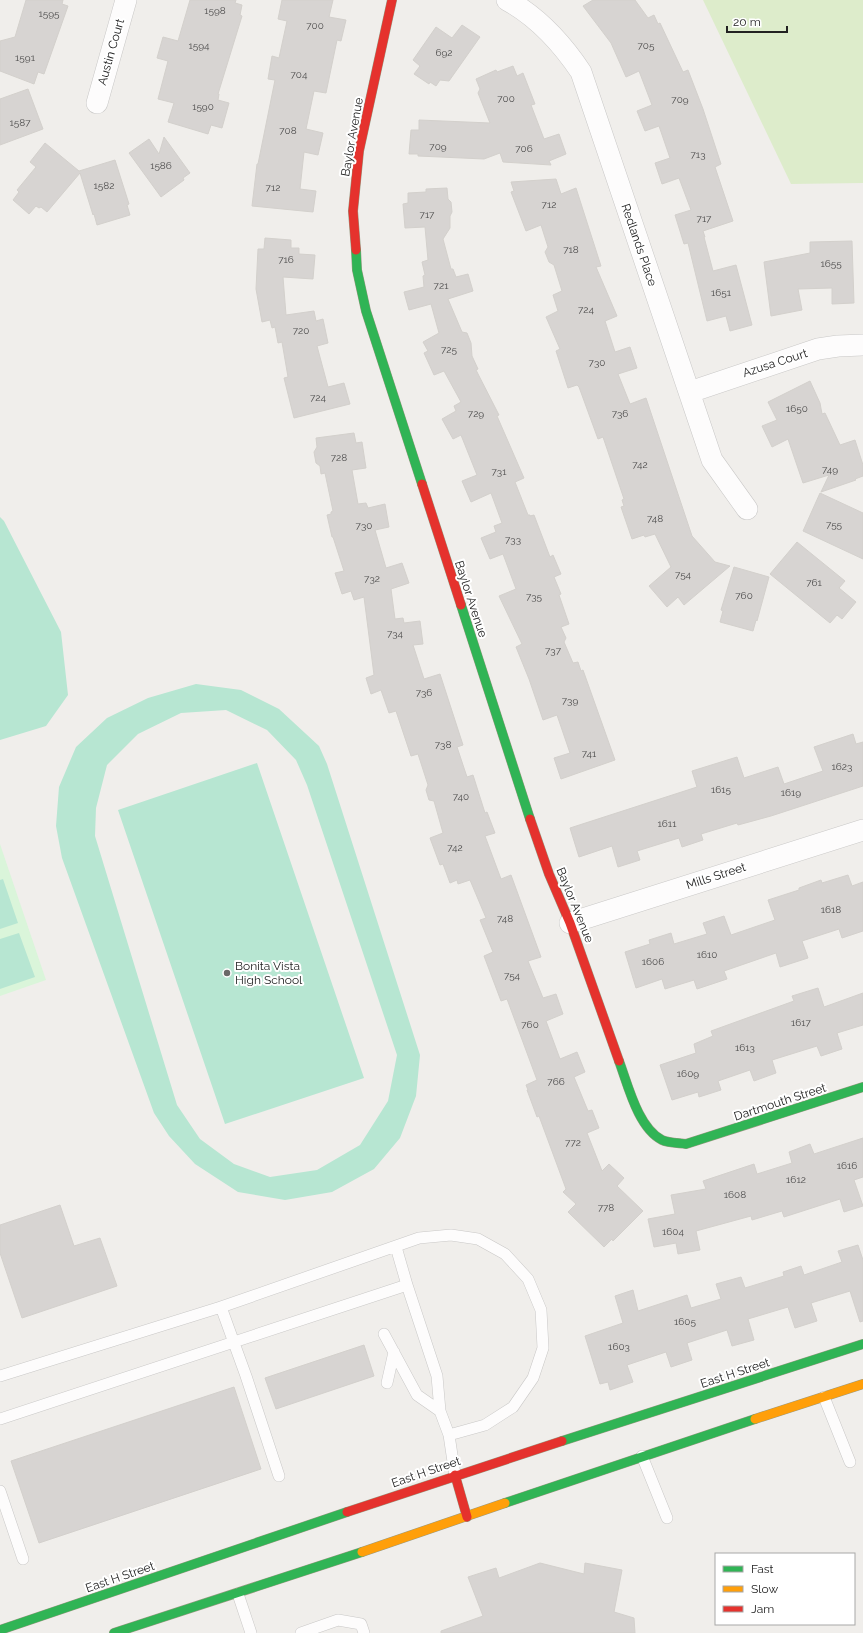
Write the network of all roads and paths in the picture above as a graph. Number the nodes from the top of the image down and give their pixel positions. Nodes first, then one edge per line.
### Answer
1 (126, 0) edge
2 (392, 0) edge
3 (507, 0) edge
4 (96, 103) dead end
5 (863, 345) edge
6 (690, 392) junction
7 (748, 509) dead end
8 (863, 830) edge
9 (570, 923) junction
10 (863, 1087) edge
11 (705, 1139) joint
12 (396, 1247) junction
13 (407, 1285) junction
14 (221, 1308) junction
15 (384, 1334) dead end
16 (234, 1342) junction
17 (863, 1344) edge
18 (394, 1352) junction
19 (0, 1376) edge
20 (387, 1383) dead end
21 (863, 1384) edge
22 (824, 1397) junction
23 (440, 1412) junction
24 (0, 1419) edge
25 (449, 1435) junction
26 (642, 1456) junction
27 (850, 1462) dead end
28 (455, 1475) junction
29 (279, 1476) dead end
30 (0, 1491) edge
31 (466, 1517) junction
32 (667, 1518) dead end
33 (23, 1559) dead end
34 (238, 1594) junction
35 (0, 1630) edge
36 (114, 1633) edge
37 (251, 1633) edge
38 (301, 1633) edge
39 (364, 1633) edge

1 - 4 street, Austin Court
2 - 9 main road, Baylor Avenue
3 - 6 street, Redlands Place
5 - 6 street, Azusa Court
6 - 7 street, Redlands Place
8 - 9 street, Mills Street
9 - 11 main road, Baylor Avenue
10 - 11 main road, Dartmouth Street
12 - 13 lane
12 - 14 lane
12 - 25 lane
13 - 16 lane
13 - 23 lane
14 - 16 lane
14 - 19 lane
15 - 18 lane
16 - 24 lane
16 - 29 lane
17 - 28 main road, East H Street
18 - 20 lane
18 - 23 lane
21 - 22 main road
22 - 26 main road
22 - 27 lane
23 - 25 lane
25 - 28 lane
26 - 31 main road
26 - 32 lane
28 - 31 main road
28 - 35 main road, East H Street
30 - 33 lane
31 - 34 main road
34 - 36 main road
34 - 37 lane
38 - 39 lane

